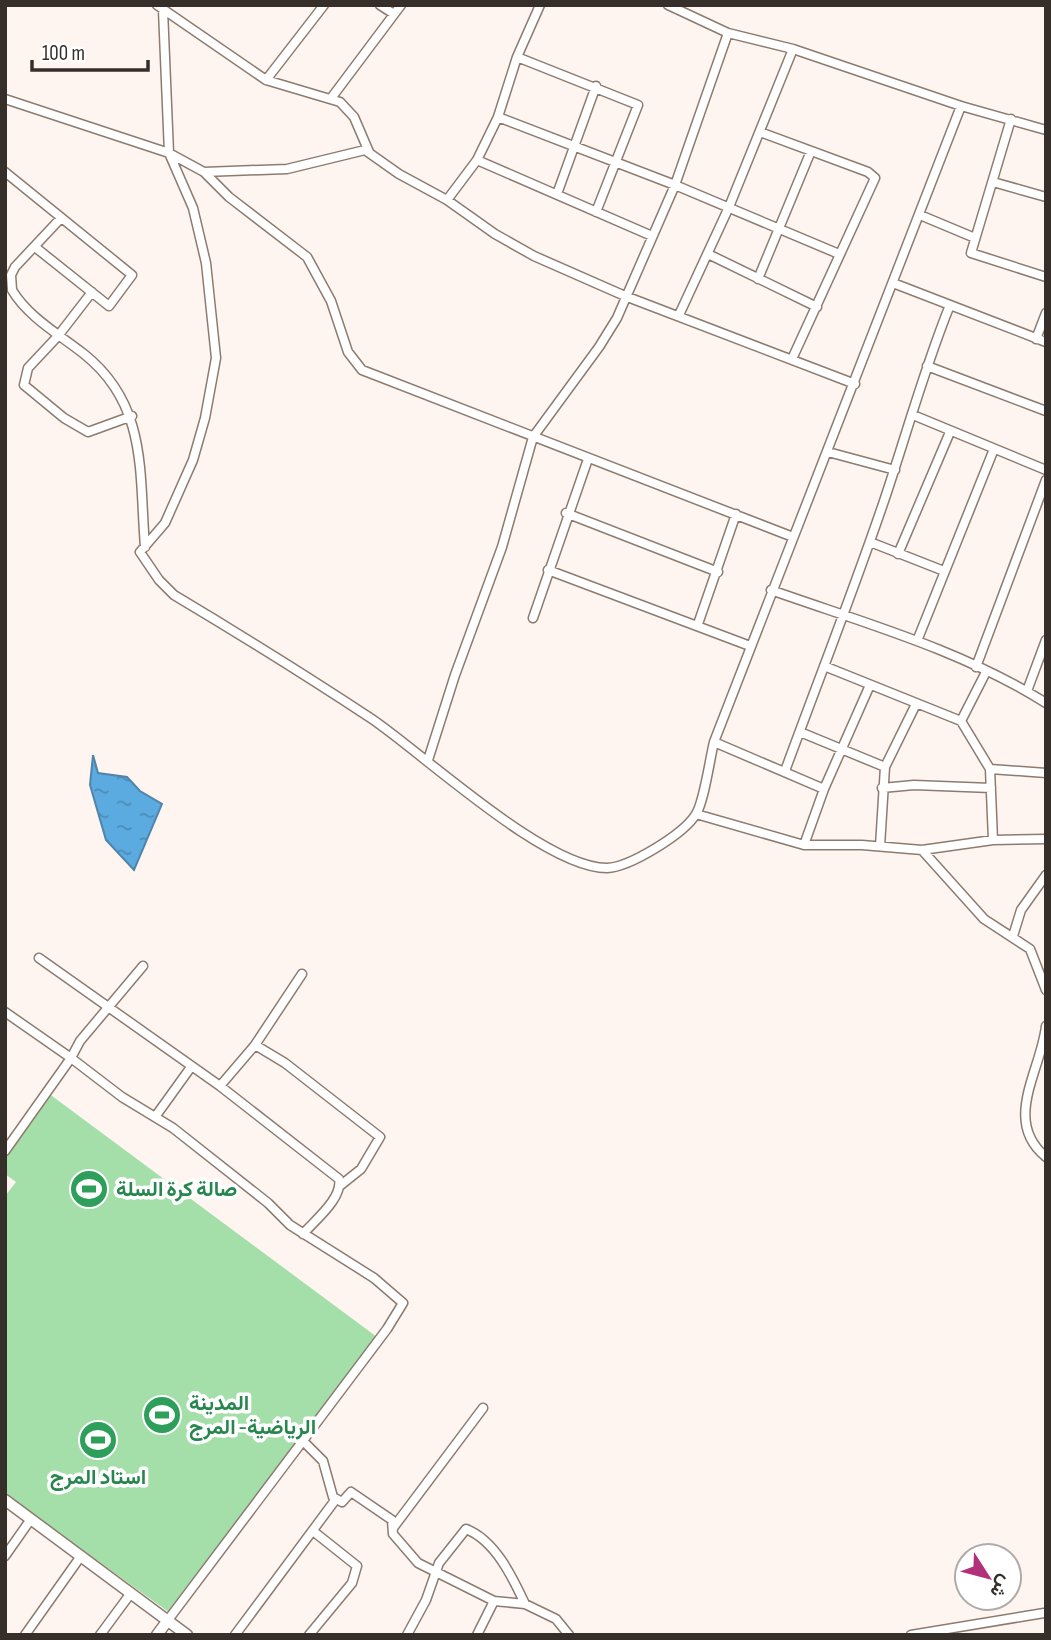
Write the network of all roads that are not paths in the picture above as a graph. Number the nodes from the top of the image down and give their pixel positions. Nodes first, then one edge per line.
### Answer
1 (324, 5) edge
2 (380, 5) edge
3 (401, 5) edge
4 (540, 5) edge
5 (668, 5) edge
6 (160, 8) edge
7 (394, 14) junction
8 (728, 33) junction
9 (793, 49) junction
10 (517, 57) junction
11 (266, 80) junction
12 (596, 86) junction
13 (332, 97) junction
14 (5, 99) edge
15 (961, 106) junction
16 (498, 117) junction
17 (1011, 119) junction
18 (1046, 130) edge
19 (760, 132) junction
20 (573, 146) junction
21 (811, 151) junction
22 (369, 152) junction
23 (169, 153) junction
24 (477, 160) junction
25 (616, 161) junction
26 (5, 172) edge
27 (204, 172) junction
28 (993, 181) junction
29 (675, 185) junction
30 (557, 194) junction
31 (1046, 197) edge
32 (447, 200) junction
33 (729, 207) junction
34 (596, 212) junction
35 (920, 215) junction
36 (61, 218) junction
37 (780, 228) junction
38 (652, 236) junction
39 (975, 238) junction
40 (35, 247) junction
41 (709, 254) junction
42 (839, 254) junction
43 (1045, 276) edge
44 (758, 279) junction
45 (893, 282) junction
46 (92, 292) junction
47 (625, 296) junction
48 (950, 305) junction
49 (817, 307) junction
50 (1046, 313) edge
51 (679, 315) junction
52 (58, 336) junction
53 (1036, 339) junction
54 (1046, 342) edge
55 (792, 359) junction
56 (927, 366) junction
57 (855, 384) junction
58 (1046, 411) edge
59 (913, 415) junction
60 (132, 416) junction
61 (950, 432) junction
62 (533, 438) junction
63 (994, 449) junction
64 (828, 453) junction
65 (588, 459) junction
66 (895, 470) junction
67 (1046, 470) edge
68 (1046, 480) edge
69 (566, 513) junction
70 (736, 514) junction
71 (793, 537) junction
72 (870, 542) junction
73 (145, 547) junction
74 (898, 554) junction
75 (548, 570) junction
76 (944, 571) junction
77 (718, 572) junction
78 (771, 590) junction
79 (845, 616) junction
80 (533, 618) dead end
81 (698, 624) junction
82 (1046, 640) edge
83 (917, 641) junction
84 (750, 646) junction
85 (824, 666) junction
86 (976, 667) junction
87 (986, 672) junction
88 (870, 685) junction
89 (1027, 691) junction
90 (1046, 703) edge
91 (916, 704) junction
92 (961, 722) junction
93 (800, 732) junction
94 (714, 742) junction
95 (840, 750) junction
96 (428, 760) junction
97 (885, 767) junction
98 (990, 769) junction
99 (785, 771) junction
100 (1046, 773) edge
101 (882, 788) junction
102 (990, 788) junction
103 (824, 789) junction
104 (696, 814) junction
105 (1046, 839) edge
106 (993, 840) junction
107 (804, 845) junction
108 (880, 846) junction
109 (922, 850) junction
110 (1046, 875) edge
111 (1013, 936) junction
112 (39, 958) dead end
113 (143, 966) dead end
114 (302, 974) dead end
115 (1046, 990) edge
116 (109, 1006) junction
117 (5, 1012) edge
118 (1046, 1026) edge
119 (255, 1045) junction
120 (71, 1058) junction
121 (191, 1067) junction
122 (220, 1086) junction
123 (155, 1117) junction
124 (5, 1151) edge
125 (1046, 1157) edge
126 (341, 1185) junction
127 (303, 1234) junction
128 (483, 1408) dead end
129 (302, 1440) junction
130 (336, 1499) junction
131 (5, 1500) edge
132 (31, 1519) junction
133 (393, 1528) junction
134 (313, 1531) junction
135 (5, 1556) edge
136 (81, 1556) junction
137 (436, 1572) junction
138 (131, 1593) junction
139 (494, 1601) junction
140 (525, 1604) junction
141 (1044, 1613) dead end
142 (168, 1620) junction
143 (25, 1635) edge
144 (100, 1635) edge
145 (157, 1635) edge
146 (187, 1635) edge
147 (235, 1635) edge
148 (309, 1635) edge
149 (407, 1635) edge
150 (477, 1635) edge
151 (569, 1635) edge
152 (911, 1635) edge

1 - 11 street
2 - 7 street
3 - 7 street
4 - 10 street
5 - 8 street
6 - 11 street
6 - 23 street
7 - 13 street
8 - 9 street
8 - 29 street
9 - 15 street
9 - 19 street
10 - 12 street
10 - 16 street
11 - 13 street
12 - 20 street
12 - 25 street
13 - 22 street
14 - 23 street
15 - 17 street
15 - 35 street
16 - 20 street
16 - 24 street
17 - 18 street
17 - 28 street
19 - 21 street
19 - 33 street
20 - 25 street
20 - 30 street
21 - 37 street
21 - 42 street
22 - 27 street
22 - 32 street
23 - 27 street
23 - 73 street
24 - 30 street
24 - 32 street
25 - 29 street
25 - 34 street
26 - 36 street
27 - 62 street
28 - 31 street
28 - 39 street
29 - 33 street
29 - 38 street
30 - 34 street
32 - 47 street
33 - 37 street
33 - 41 street
34 - 38 street
35 - 39 street
35 - 45 street
36 - 40 street
36 - 46 street
37 - 42 street
37 - 44 street
38 - 47 street
39 - 43 street
40 - 46 street
40 - 52 street
41 - 44 street
41 - 51 street
42 - 49 street
44 - 49 street
45 - 48 street
45 - 57 street
46 - 52 street
47 - 51 street
47 - 62 street
48 - 53 street
48 - 56 street
49 - 55 street
50 - 53 street
51 - 55 street
52 - 60 street
52 - 60 street
53 - 54 street
55 - 57 street
56 - 58 street
56 - 59 street
57 - 64 street
59 - 61 street
59 - 66 street
60 - 73 street
61 - 63 street
61 - 74 street
62 - 65 street
62 - 96 street
63 - 67 street
63 - 76 street
64 - 66 street
64 - 71 street
65 - 69 street
65 - 70 street
66 - 72 street
68 - 86 street
69 - 75 street
69 - 77 street
70 - 71 street
70 - 77 street
71 - 78 street
72 - 74 street
72 - 79 street
73 - 96 street
74 - 76 street
75 - 80 street
75 - 81 street
76 - 83 street
77 - 81 street
78 - 79 street
78 - 84 street
79 - 83 street
79 - 85 street
81 - 84 street
82 - 89 street
83 - 86 street
84 - 94 street
85 - 88 street
85 - 93 street
86 - 87 street
87 - 89 street
87 - 92 street
88 - 91 street
88 - 95 street
89 - 90 street
91 - 92 street
91 - 97 street
92 - 98 street
93 - 95 street
93 - 99 street
94 - 99 street
94 - 104 street
95 - 97 street
95 - 103 street
96 - 104 street
97 - 101 street
98 - 100 street
98 - 102 street
99 - 103 street
101 - 102 street
101 - 108 street
102 - 106 street
103 - 107 street
104 - 107 street
105 - 106 street
106 - 109 street
107 - 108 street
108 - 109 street
109 - 111 street
110 - 111 street
111 - 115 street
112 - 116 street
113 - 116 street
114 - 119 street
116 - 120 street
116 - 121 street
117 - 120 street
118 - 125 street
119 - 122 street
119 - 126 street
120 - 123 street
120 - 124 street
121 - 122 street
121 - 123 street
122 - 126 street
123 - 127 street
126 - 127 street
127 - 129 street
128 - 133 street
129 - 130 street
129 - 142 street
130 - 133 street
130 - 134 street
131 - 132 main road
132 - 135 street
132 - 136 main road
133 - 137 street
134 - 147 street
134 - 148 street
136 - 138 main road
136 - 143 street
137 - 139 street
137 - 140 street
137 - 149 street
138 - 142 main road
138 - 144 street
139 - 140 street
139 - 150 street
140 - 151 street
141 - 152 street
142 - 145 main road
142 - 146 main road

